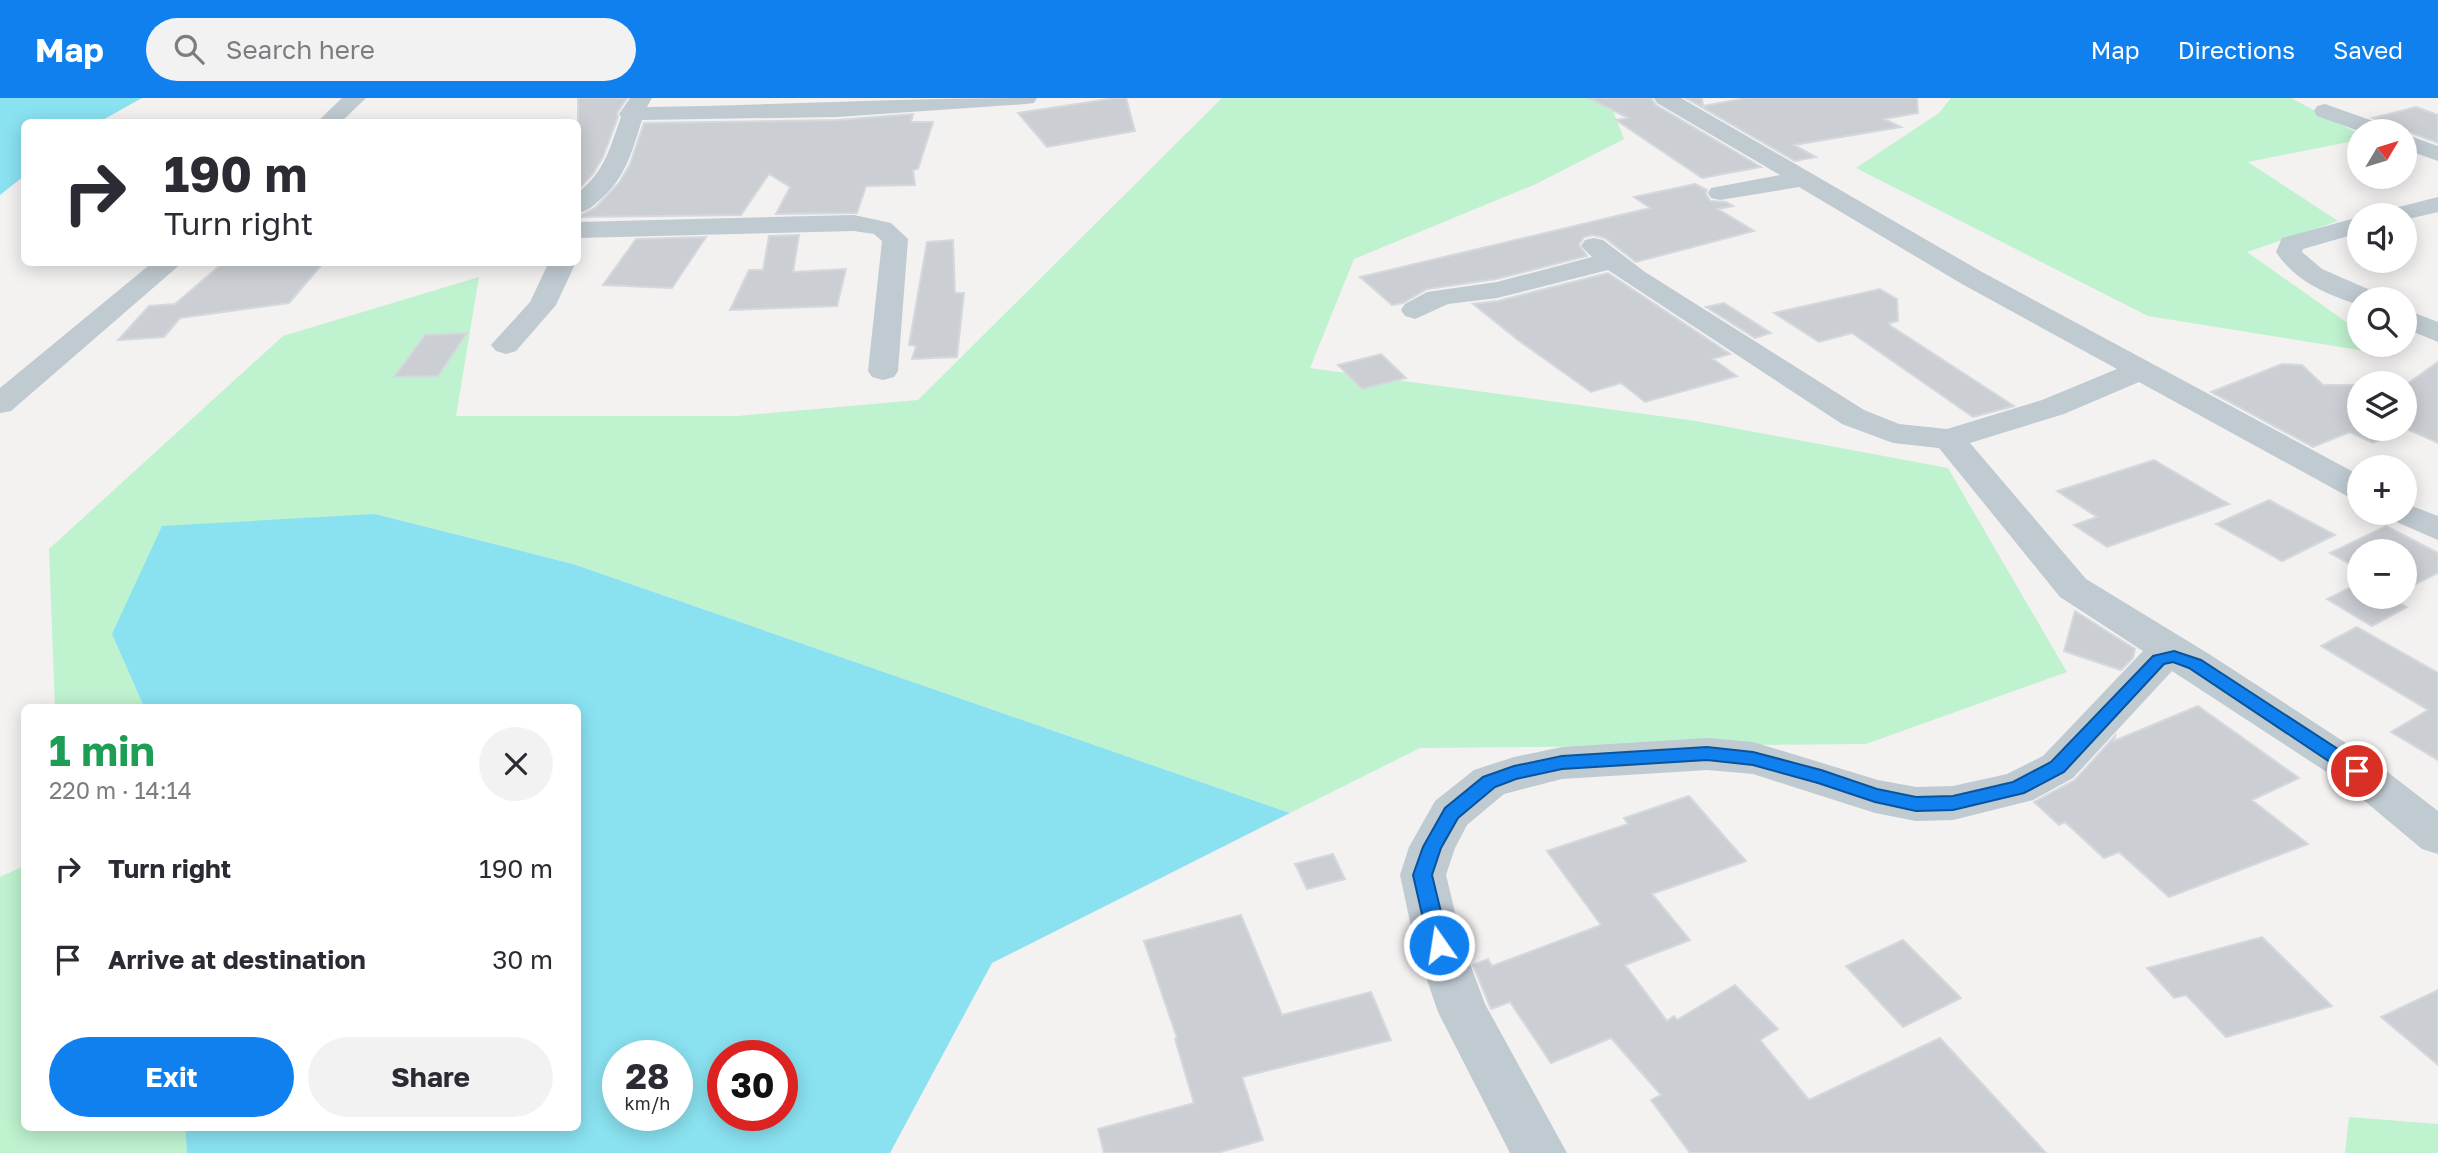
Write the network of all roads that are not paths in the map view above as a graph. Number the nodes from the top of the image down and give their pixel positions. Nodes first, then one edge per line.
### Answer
1 (355, 98) edge
2 (1026, 98) edge
3 (1665, 98) edge
4 (635, 106) edge
5 (2325, 111) dead end
6 (331, 119) edge
7 (2347, 119) edge
8 (2417, 146) edge
9 (2438, 154) edge
10 (1801, 179) junction
11 (1720, 193) dead end
12 (581, 203) edge
13 (2437, 205) edge
14 (2417, 210) edge
15 (2347, 228) edge
16 (581, 230) edge
17 (165, 266) edge
18 (561, 266) edge
19 (2347, 290) edge
20 (1415, 310) dead end
21 (2417, 323) edge
22 (2438, 332) edge
23 (506, 345) dead end
24 (2138, 371) junction
25 (883, 372) dead end
26 (0, 404) edge
27 (1949, 439) junction
28 (2347, 483) edge
29 (2417, 519) edge
30 (2437, 527) edge
31 (2195, 664) junction
32 (2438, 835) edge
33 (1539, 1153) edge

1 - 6 street
2 - 4 street
3 - 10 street
4 - 12 street
5 - 7 street
8 - 9 street
10 - 11 street
10 - 24 street
13 - 14 street
15 - 19 street
16 - 25 street
17 - 26 street
18 - 23 street
20 - 27 street
21 - 22 street
24 - 27 street
24 - 28 street
27 - 31 street
29 - 30 street
31 - 32 street
31 - 33 street

